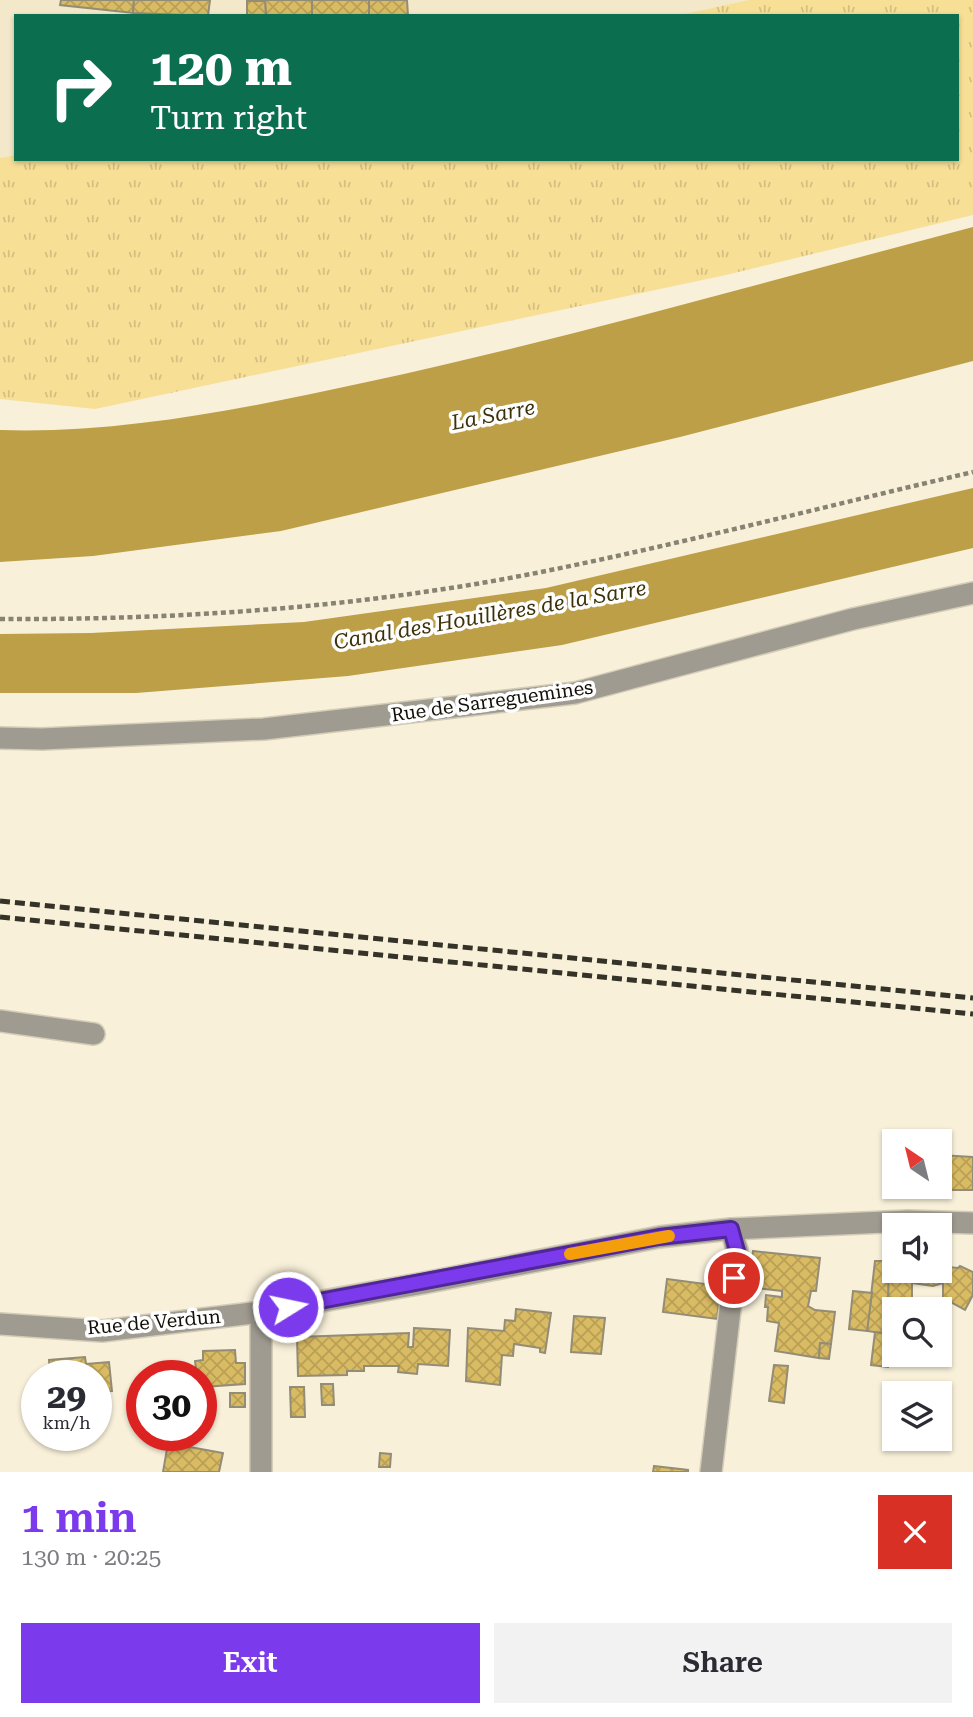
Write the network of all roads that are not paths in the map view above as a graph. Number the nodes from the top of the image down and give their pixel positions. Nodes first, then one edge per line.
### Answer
1 (973, 593) edge
2 (0, 738) edge
3 (0, 1021) edge
4 (94, 1034) dead end
5 (973, 1223) edge
6 (731, 1229) junction
7 (261, 1311) junction
8 (0, 1324) edge
9 (261, 1472) edge
10 (712, 1472) edge

1 - 2 street, Rue de Sarreguemines
3 - 4 street
5 - 6 street, Rue de Verdun
6 - 7 street, Rue de Verdun
6 - 10 street
7 - 8 street, Rue de Verdun
7 - 9 street

